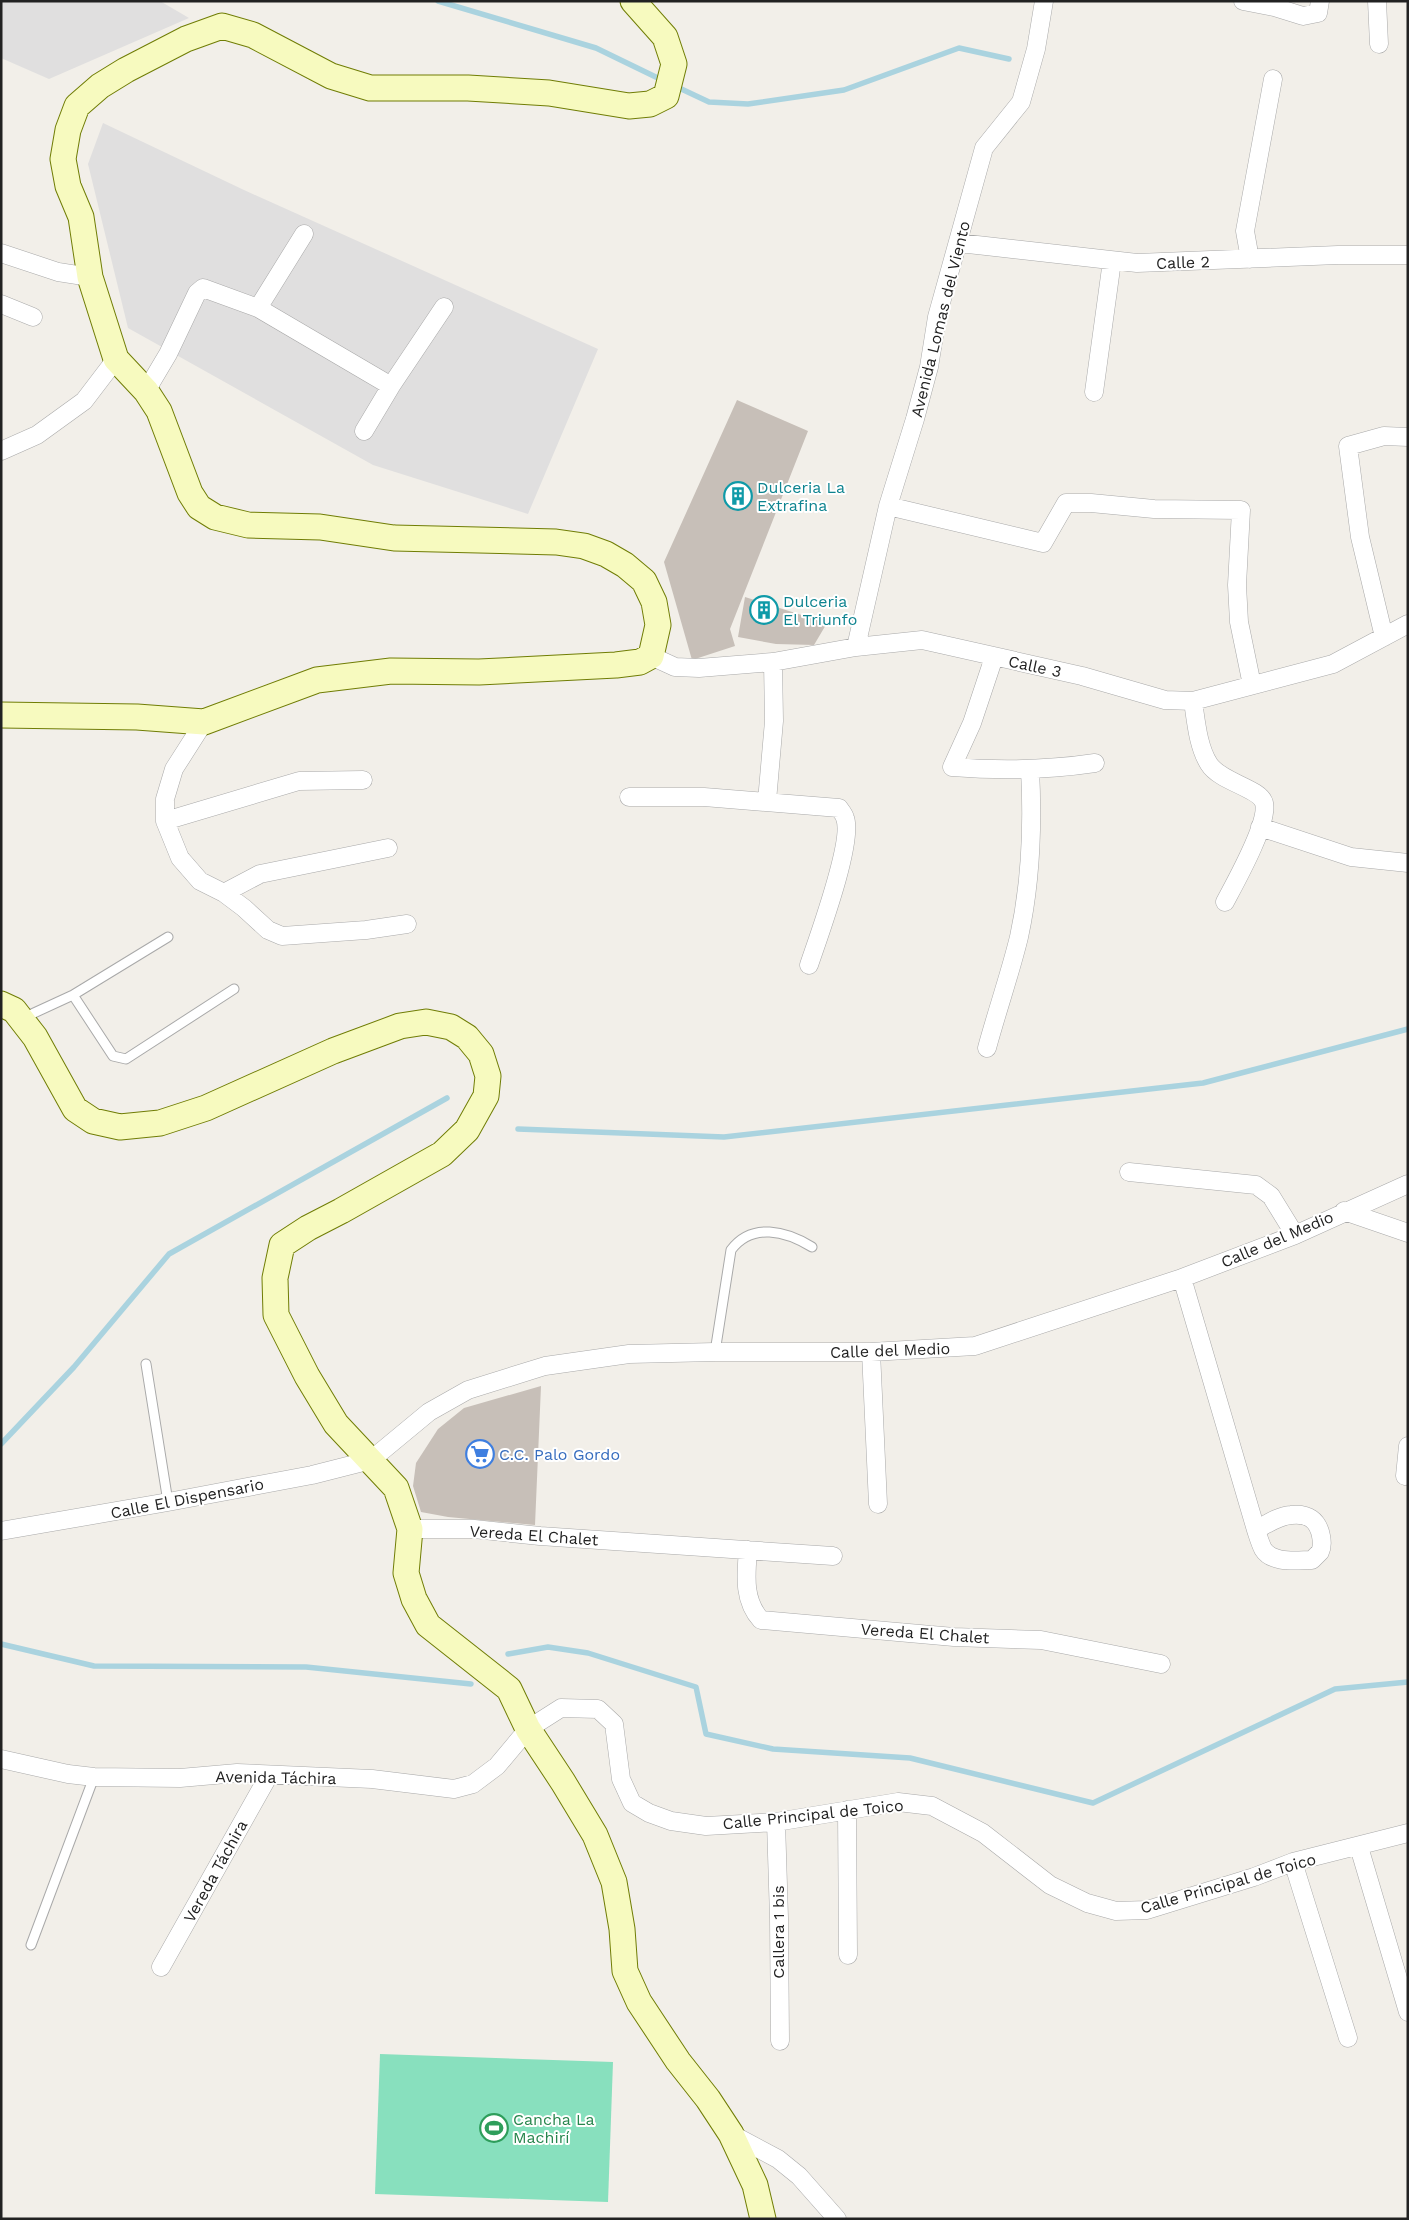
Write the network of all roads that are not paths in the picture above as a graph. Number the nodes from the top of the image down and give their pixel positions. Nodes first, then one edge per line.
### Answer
1 (633, 1) edge
2 (1044, 1) edge
3 (1243, 1) edge
4 (1320, 1) edge
5 (1378, 1) edge
6 (1380, 44) dead end
7 (1273, 79) dead end
8 (304, 234) dead end
9 (958, 243) junction
10 (1, 253) edge
11 (1408, 255) edge
12 (1250, 259) junction
13 (1112, 261) junction
14 (90, 277) junction
15 (1, 304) edge
16 (444, 307) dead end
17 (258, 308) junction
18 (33, 317) dead end
19 (116, 359) junction
20 (391, 386) junction
21 (146, 392) junction
22 (1094, 392) dead end
23 (364, 431) dead end
24 (1408, 437) edge
25 (1, 451) edge
26 (888, 506) junction
27 (1408, 624) edge
28 (1384, 637) junction
29 (856, 647) junction
30 (651, 656) junction
31 (994, 657) junction
32 (773, 662) junction
33 (1252, 684) junction
34 (1193, 701) junction
35 (1, 715) edge
36 (204, 722) junction
37 (1095, 763) dead end
38 (1030, 769) junction
39 (364, 780) dead end
40 (629, 797) dead end
41 (767, 801) junction
42 (165, 821) junction
43 (1260, 827) junction
44 (388, 848) dead end
45 (1408, 863) edge
46 (224, 893) junction
47 (1225, 902) dead end
48 (408, 924) dead end
49 (168, 937) dead end
50 (809, 965) dead end
51 (234, 990) dead end
52 (73, 995) junction
53 (1, 1004) edge
54 (21, 1019) junction
55 (987, 1048) dead end
56 (1129, 1172) dead end
57 (1408, 1184) edge
58 (1344, 1211) junction
59 (1408, 1233) edge
60 (1295, 1235) junction
61 (812, 1247) dead end
62 (1182, 1278) junction
63 (715, 1352) junction
64 (872, 1352) junction
65 (146, 1364) dead end
66 (1408, 1446) edge
67 (371, 1460) junction
68 (1405, 1476) dead end
69 (168, 1502) junction
70 (878, 1504) dead end
71 (410, 1529) junction
72 (1256, 1530) dead end
73 (1, 1531) edge
74 (748, 1550) junction
75 (832, 1556) dead end
76 (1161, 1664) dead end
77 (528, 1729) junction
78 (1, 1759) edge
79 (269, 1775) junction
80 (94, 1778) junction
81 (846, 1810) junction
82 (776, 1822) junction
83 (1408, 1833) edge
84 (1359, 1847) junction
85 (1293, 1862) junction
86 (31, 1945) dead end
87 (848, 1955) dead end
88 (161, 1967) dead end
89 (1408, 2012) edge
90 (1348, 2038) dead end
91 (780, 2041) dead end
92 (731, 2134) junction
93 (763, 2219) edge
94 (837, 2219) edge

1 - 14 main road
2 - 9 street, Avenida Lomas del Viento
3 - 4 street
5 - 6 street
7 - 12 street
8 - 17 street
9 - 13 street, Calle 2
9 - 26 street, Avenida Lomas del Viento
10 - 14 street
11 - 12 street, Calle 2
12 - 13 street, Calle 2
13 - 22 street
14 - 19 main road
15 - 18 street
16 - 20 street
17 - 20 street
17 - 21 street
19 - 21 main road
19 - 25 street
20 - 23 street
21 - 30 main road
24 - 28 street
26 - 29 street, Avenida Lomas del Viento
26 - 33 street
27 - 28 street, Calle 3
28 - 33 street, Calle 3
29 - 31 street, Calle 3
29 - 32 street, Calle 3
30 - 32 street, Calle 3
30 - 36 main road
31 - 34 street, Calle 3
31 - 38 street
32 - 41 street
33 - 34 street, Calle 3
34 - 43 street
35 - 36 main road
36 - 42 street
37 - 38 street
38 - 55 street
39 - 42 street
40 - 41 street
41 - 50 street
42 - 46 street
43 - 45 street
43 - 47 street
44 - 46 street
46 - 48 street
49 - 52 lane
51 - 52 lane
52 - 54 lane
53 - 54 main road
54 - 67 main road
56 - 60 street
57 - 58 street, Calle del Medio
58 - 59 street
58 - 60 street, Calle del Medio
60 - 62 street, Calle del Medio
61 - 63 lane
62 - 64 street, Calle del Medio
62 - 72 street
63 - 64 street, Calle del Medio
63 - 67 street, Calle del Medio
64 - 70 street
65 - 69 lane
66 - 68 street
67 - 69 street, Calle El Dispensario
67 - 71 main road
69 - 73 street, Calle El Dispensario
71 - 74 street, Vereda El Chalet
71 - 77 main road
74 - 75 street, Vereda El Chalet
74 - 76 street, Vereda El Chalet
77 - 79 street, Avenida Táchira
77 - 82 street, Calle Principal de Toico
77 - 92 main road
78 - 80 street, Avenida Táchira
79 - 80 street, Avenida Táchira
79 - 88 street, Vereda Táchira
80 - 86 lane
81 - 82 street, Calle Principal de Toico
81 - 85 street, Calle Principal de Toico
81 - 87 street
82 - 91 street, Callera 1 bis
83 - 84 street, Calle Principal de Toico
84 - 85 street, Calle Principal de Toico
84 - 89 street
85 - 90 street
92 - 93 main road
92 - 94 street

